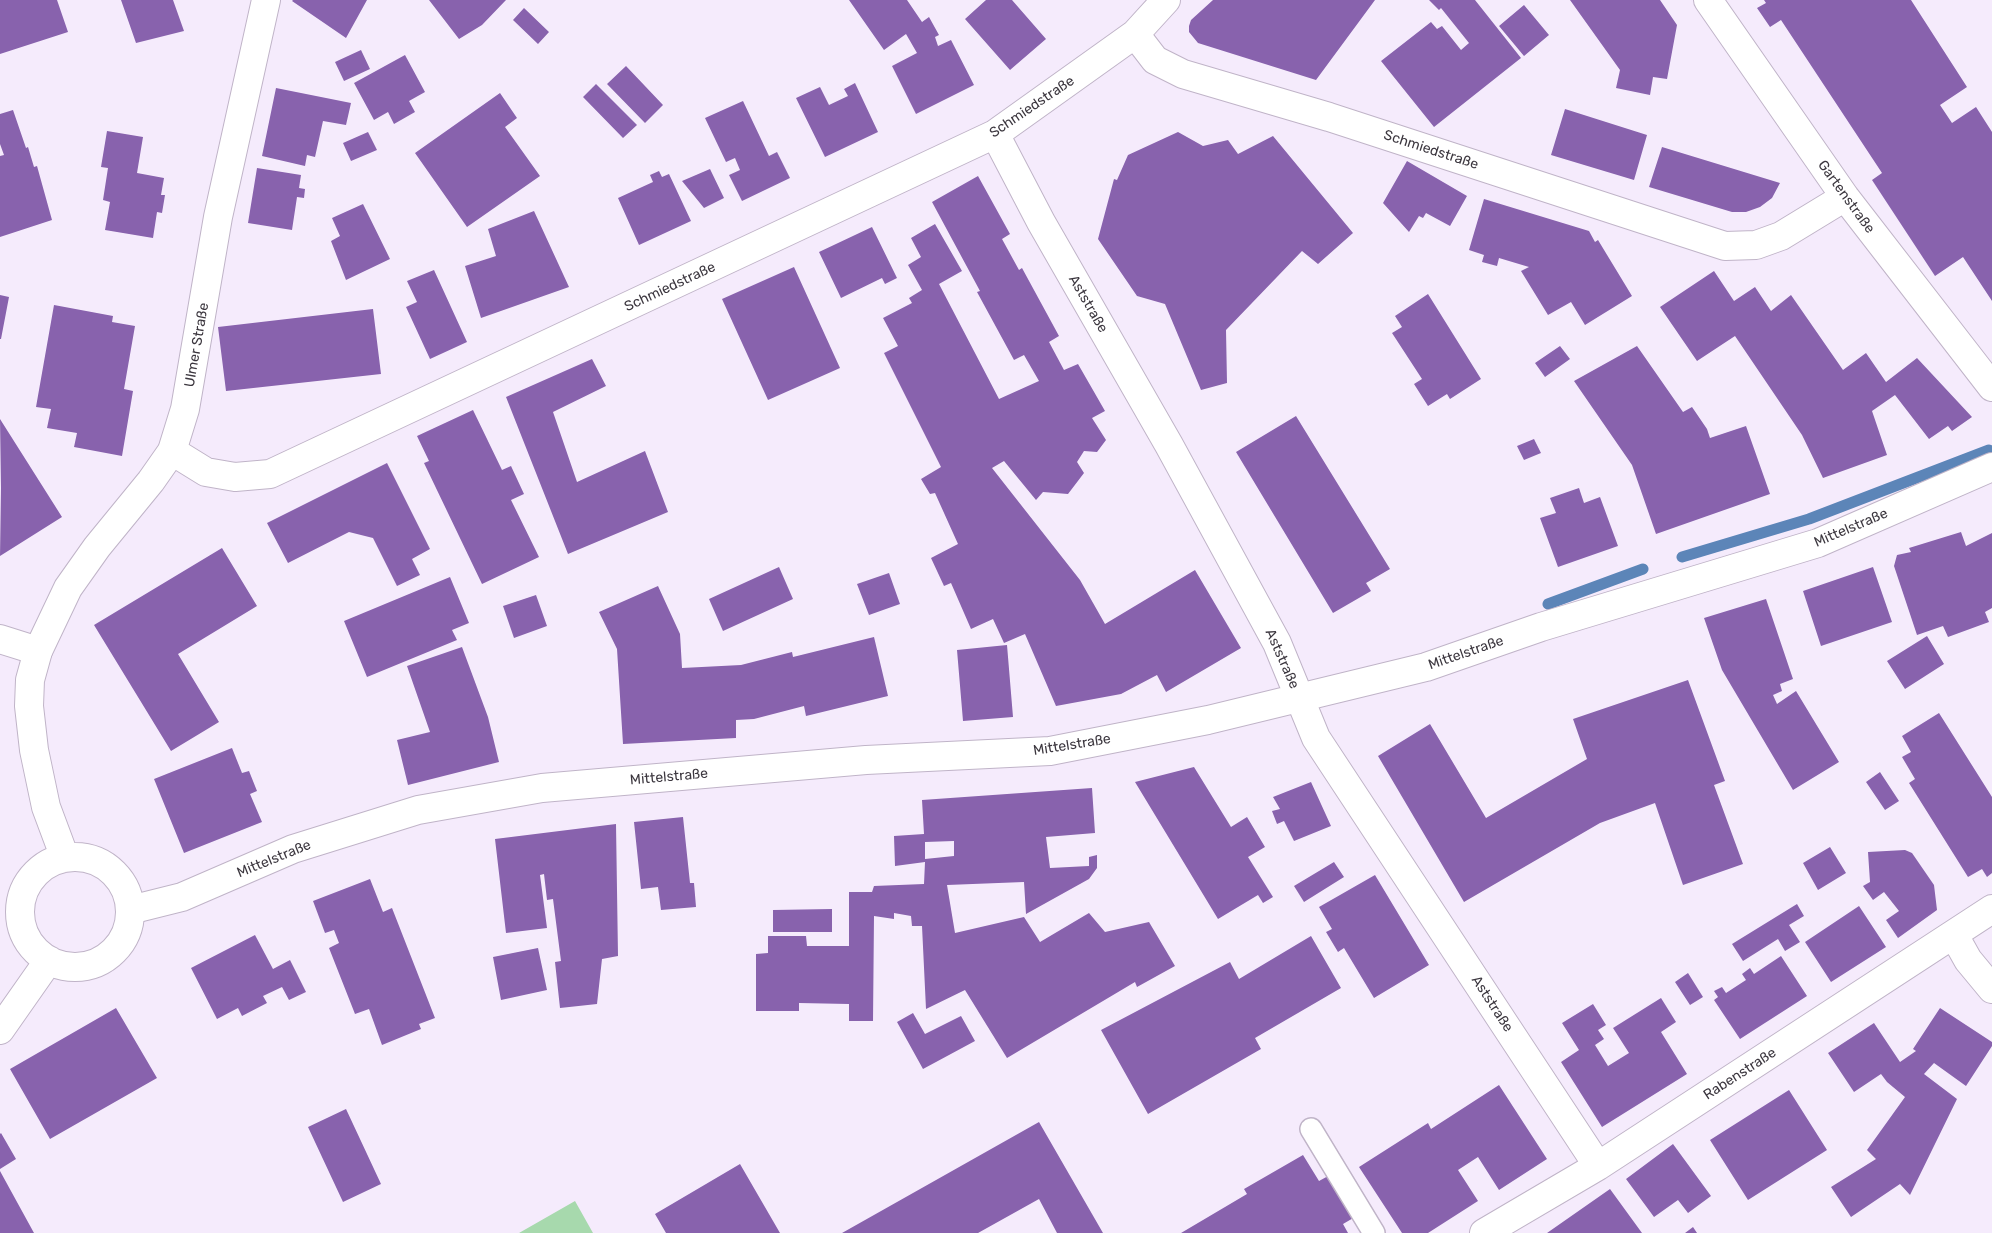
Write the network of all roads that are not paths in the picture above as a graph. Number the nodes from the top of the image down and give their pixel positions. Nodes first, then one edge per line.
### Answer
1 (266, 0) edge
2 (1166, 0) edge
3 (1708, 0) edge
4 (1135, 34) junction
5 (995, 134) junction
6 (1845, 197) junction
7 (1992, 387) edge
8 (172, 451) junction
9 (1992, 467) edge
10 (0, 639) edge
11 (38, 651) junction
12 (1300, 698) junction
13 (65, 858) junction
14 (130, 910) junction
15 (1992, 910) edge
16 (1954, 935) junction
17 (49, 960) junction
18 (1992, 989) edge
19 (0, 1030) edge
20 (1311, 1129) dead end
21 (1598, 1166) junction
22 (1374, 1233) edge
23 (1484, 1233) edge

1 - 8 street, Ulmer Straße
2 - 4 street
3 - 6 street, Gartenstraße
4 - 5 street, Schmiedstraße
4 - 6 street, Schmiedstraße
5 - 8 street, Schmiedstraße
5 - 12 street, Aststraße
6 - 7 street, Gartenstraße
8 - 11 street, Ulmer Straße
9 - 12 street, Mittelstraße
10 - 11 street
11 - 13 street, Ulmer Straße
12 - 14 street, Mittelstraße
12 - 21 street, Aststraße
13 - 14 street
13 - 17 street
14 - 17 street
15 - 16 street, Rabenstraße
16 - 18 street
16 - 21 street, Rabenstraße
17 - 19 street
20 - 22 lane
21 - 23 street, Rabenstraße

